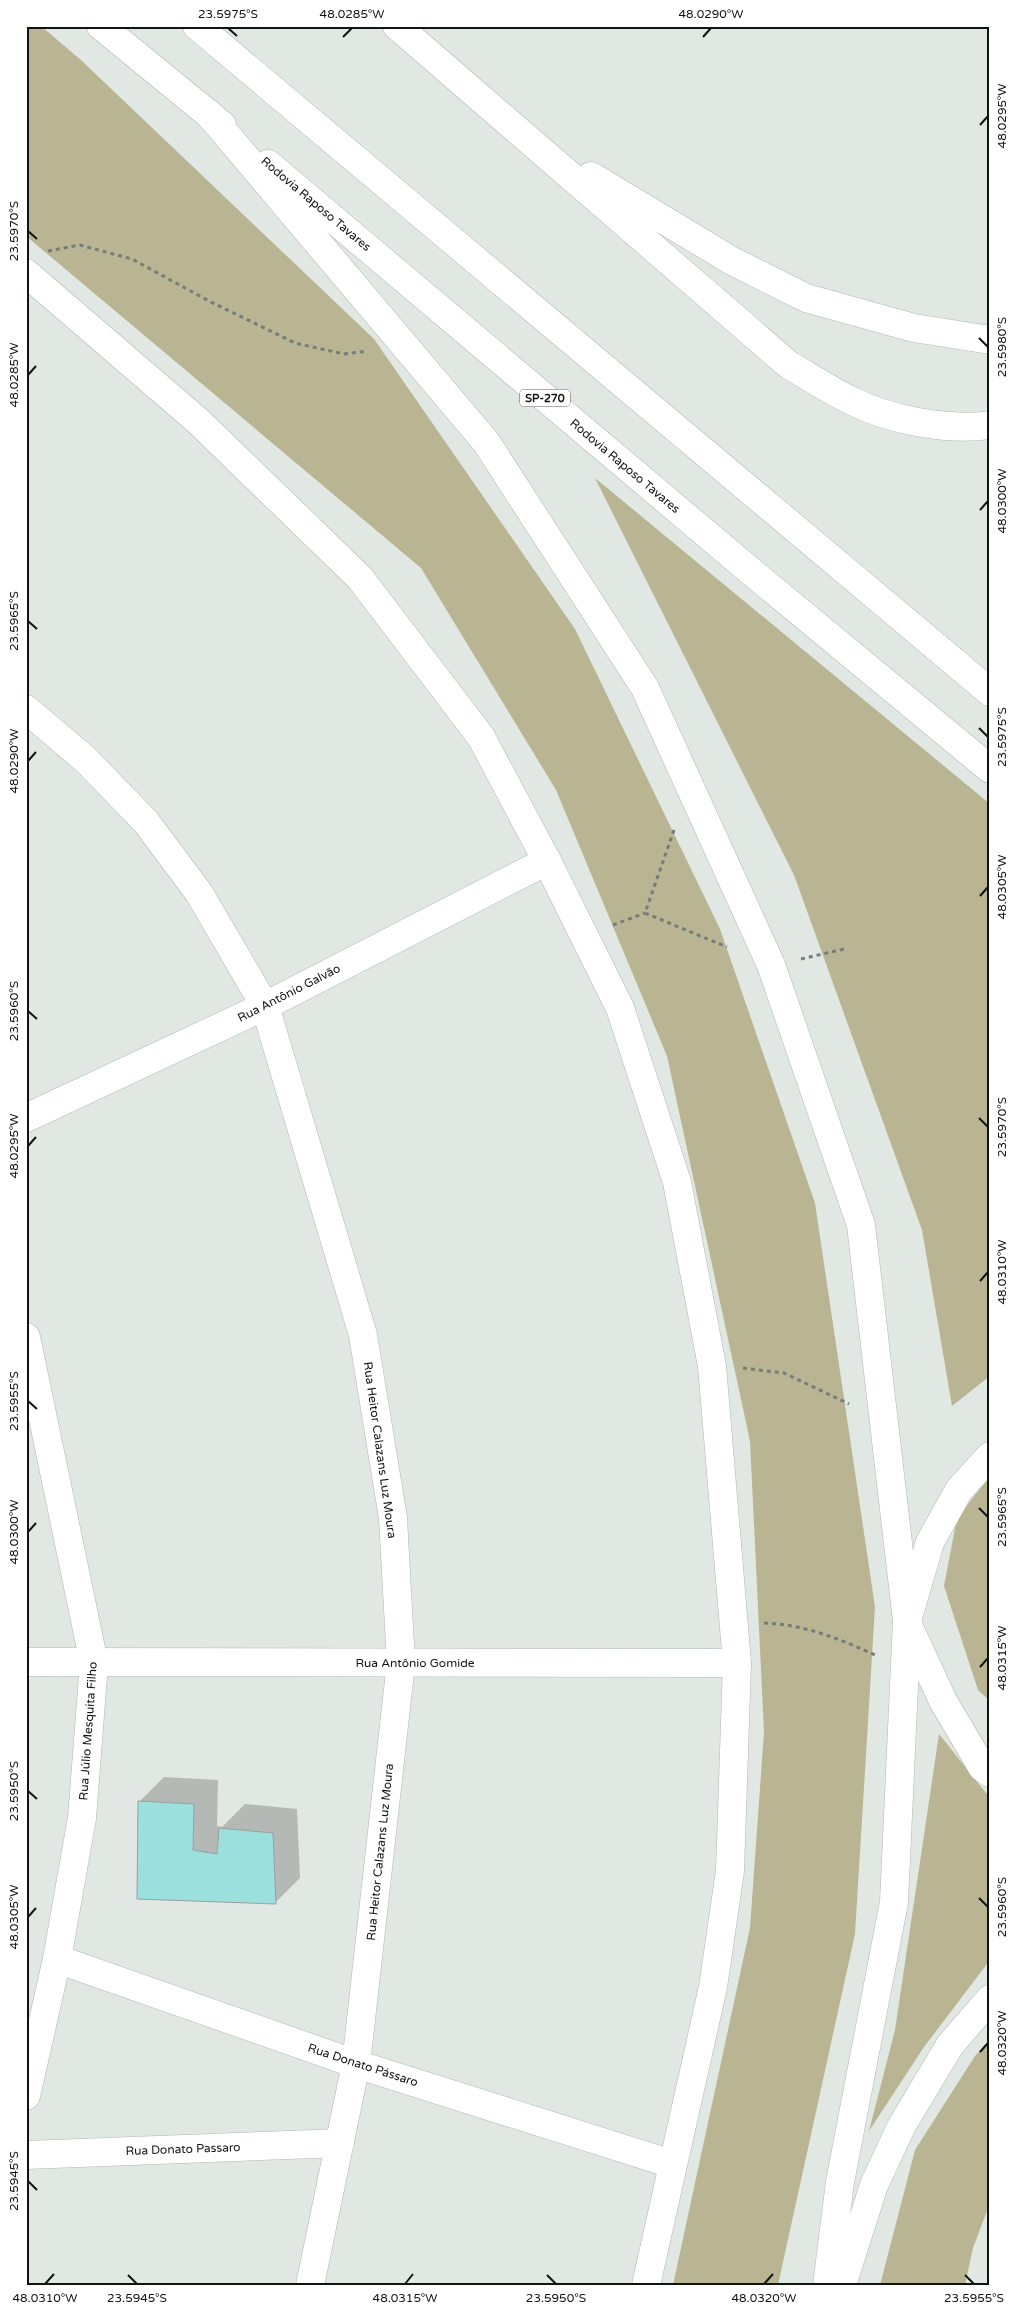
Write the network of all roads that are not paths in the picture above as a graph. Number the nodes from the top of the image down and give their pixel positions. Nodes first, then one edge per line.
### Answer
1 (101, 26) edge
2 (197, 26) edge
3 (397, 26) edge
4 (209, 114) junction
5 (539, 146) junction
6 (34, 264) edge
7 (990, 340) edge
8 (990, 425) edge
9 (990, 692) edge
10 (26, 709) edge
11 (990, 769) edge
12 (547, 861) junction
13 (265, 1006) junction
14 (26, 1118) edge
15 (26, 1337) edge
16 (990, 1456) edge
17 (907, 1621) junction
18 (26, 1662) edge
19 (94, 1662) junction
20 (401, 1663) junction
21 (737, 1663) junction
22 (990, 1773) edge
23 (57, 1959) junction
24 (990, 1999) edge
25 (356, 2064) junction
26 (26, 2096) edge
27 (340, 2143) junction
28 (26, 2155) edge
29 (672, 2164) junction
30 (310, 2285) edge
31 (646, 2285) edge
32 (827, 2285) edge
33 (842, 2285) edge

1 - 4 main road, Rodovia Raposo Tavares / SP-270
2 - 9 main road
3 - 5 main road
4 - 11 main road, Rodovia Raposo Tavares / SP-270
4 - 17 main road
5 - 7 main road
5 - 8 main road
6 - 12 main road
10 - 13 main road, Rua Heitor Calazans Luz Moura
12 - 13 main road, Rua Antônio Galvão
12 - 21 main road
13 - 14 main road, Rua Antônio Galvão
13 - 20 main road, Rua Heitor Calazans Luz Moura
15 - 19 main road, Rua Júlio Mesquita Filho
16 - 17 main road
17 - 22 main road
17 - 32 main road
18 - 19 main road, Rua Antônio Gomide
19 - 20 main road, Rua Antônio Gomide
19 - 23 main road, Rua Júlio Mesquita Filho
20 - 21 main road, Rua Antônio Gomide
20 - 25 main road, Rua Heitor Calazans Luz Moura
21 - 29 main road
23 - 25 main road, Rua Donato Pássaro
23 - 26 main road, Rua Júlio Mesquita Filho
24 - 33 main road
25 - 27 main road, Rua Heitor Calazans Luz Moura
25 - 29 main road, Rua Donato Pássaro
27 - 28 main road, Rua Donato Passaro
27 - 30 main road, Rua Heitor Calazans Luz Moura
29 - 31 main road

